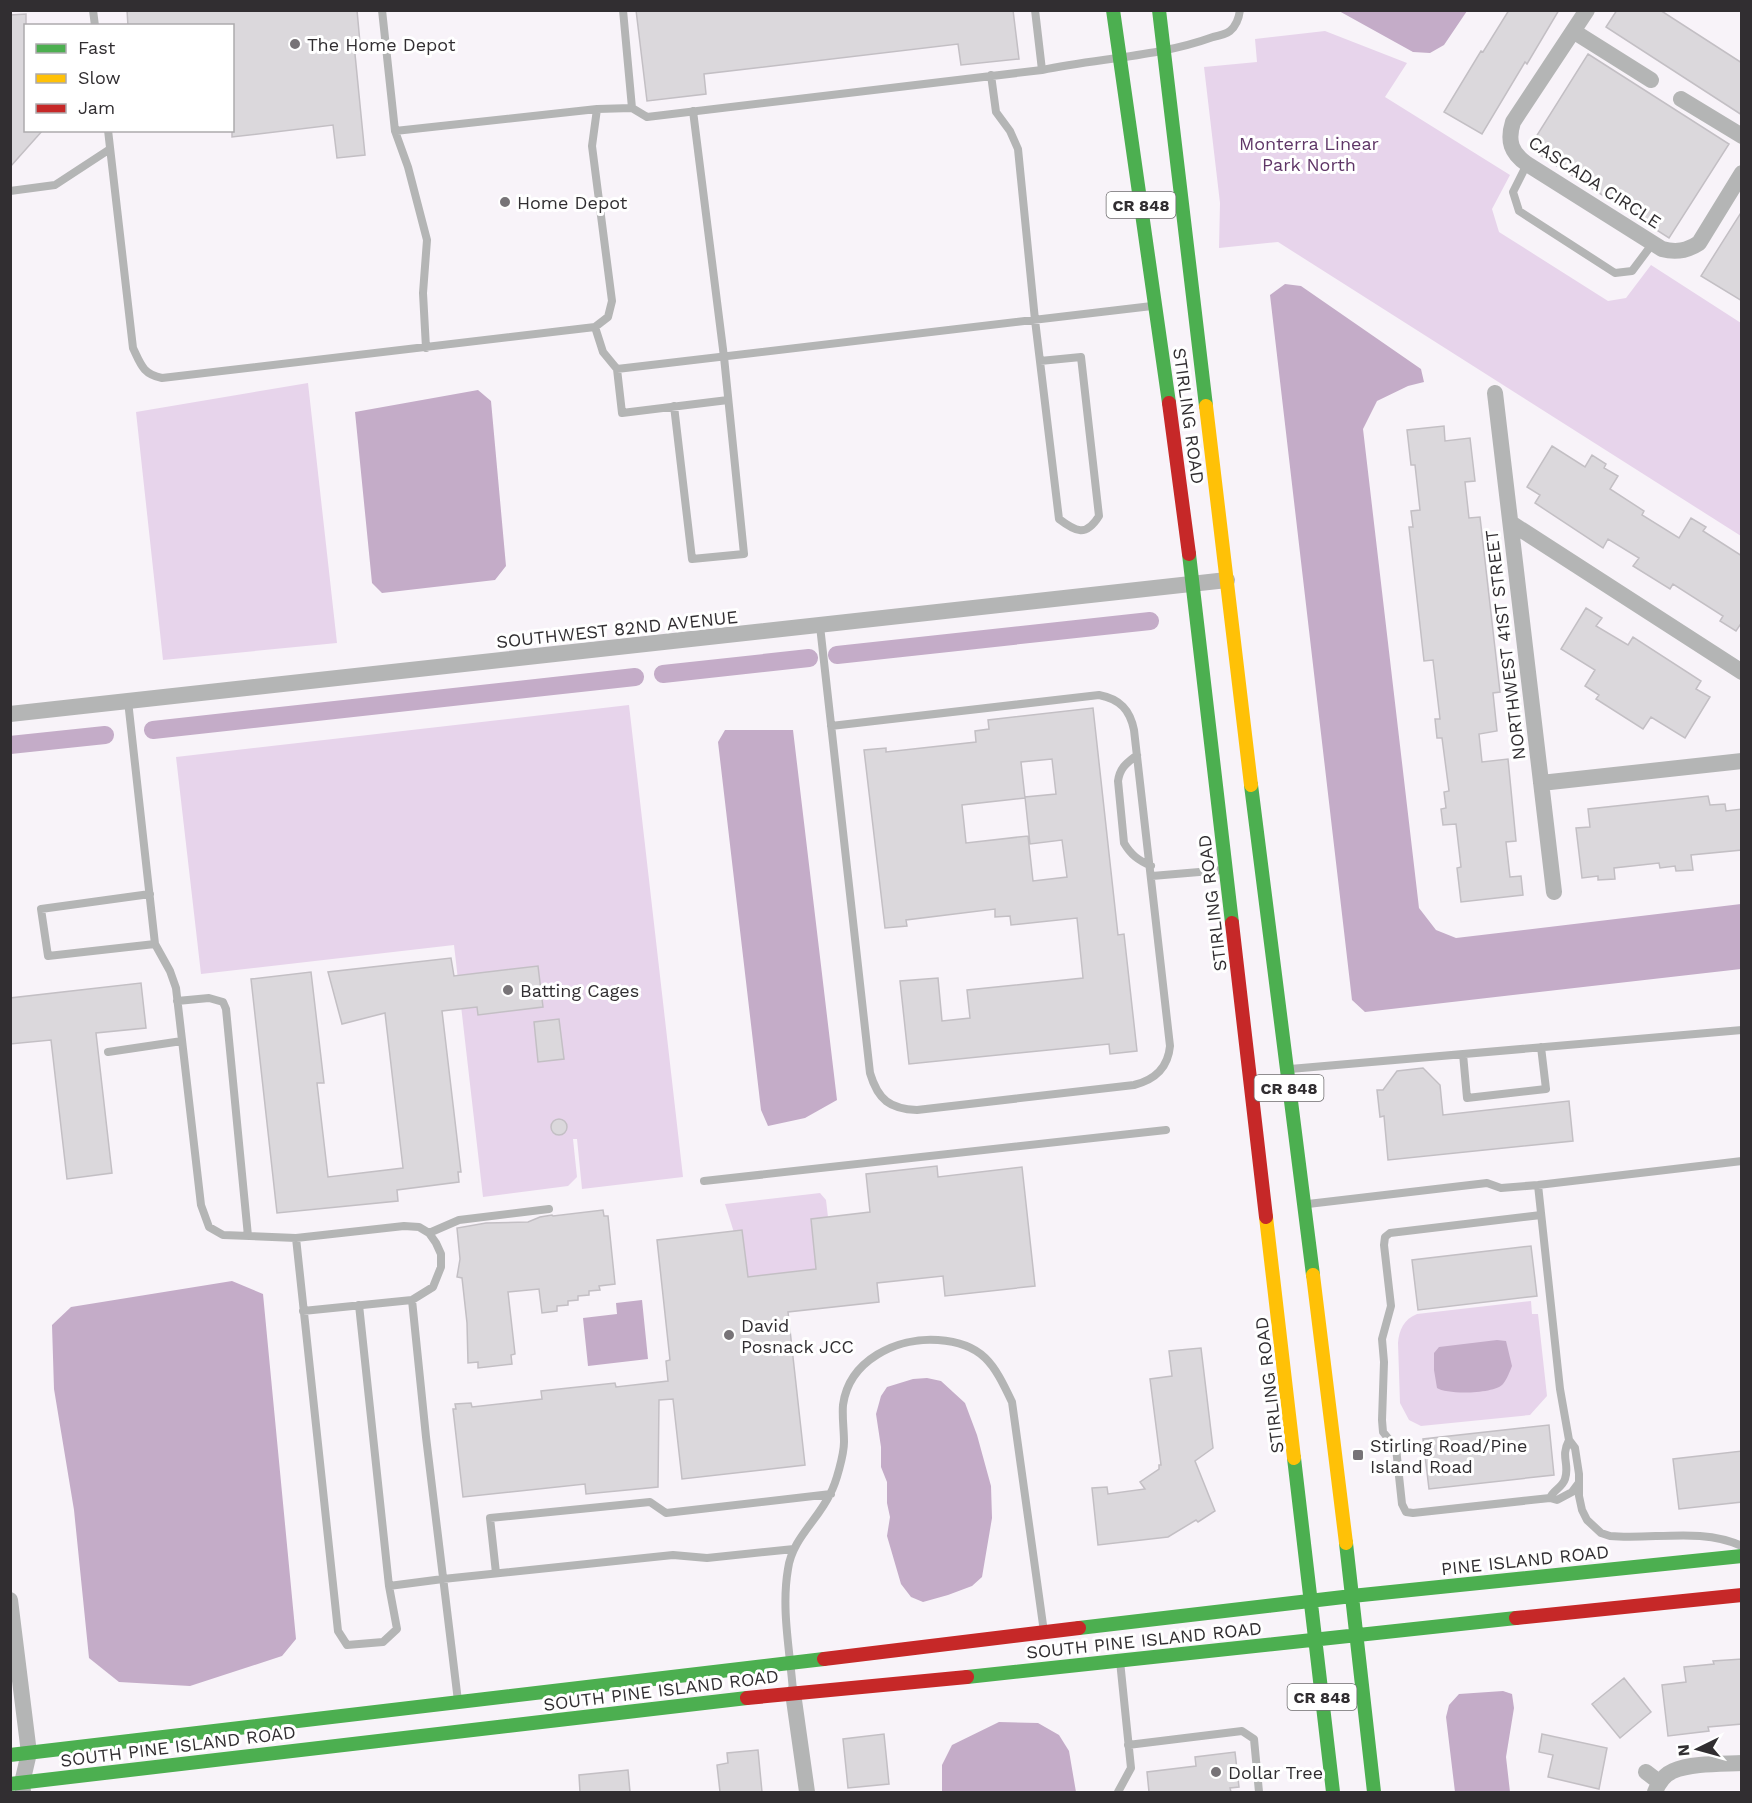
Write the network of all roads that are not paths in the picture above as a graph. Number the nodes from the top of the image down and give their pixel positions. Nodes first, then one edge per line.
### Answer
1 (382, 10) edge
2 (623, 10) edge
3 (1035, 10) edge
4 (1113, 10) edge
5 (1159, 10) edge
6 (1240, 10) edge
7 (1587, 10) edge
8 (1573, 31) junction
9 (1164, 51) junction
10 (1119, 57) junction
11 (1042, 70) junction
12 (991, 75) junction
13 (1651, 80) dead end
14 (1681, 99) dead end
15 (632, 108) junction
16 (597, 109) junction
17 (693, 111) junction
18 (395, 131) junction
19 (108, 132) edge
20 (1742, 136) edge
21 (110, 149) junction
22 (1527, 164) junction
23 (1742, 173) edge
24 (10, 191) edge
25 (1653, 243) junction
26 (1156, 306) junction
27 (1035, 320) junction
28 (595, 327) junction
29 (426, 348) junction
30 (724, 357) junction
31 (1040, 361) junction
32 (617, 369) junction
33 (1495, 393) dead end
34 (728, 400) junction
35 (674, 405) junction
36 (1510, 524) junction
37 (1227, 580) junction
38 (1193, 584) junction
39 (820, 626) junction
40 (1742, 672) edge
41 (129, 701) junction
42 (10, 714) edge
43 (831, 726) junction
44 (1137, 756) junction
45 (1742, 761) edge
46 (1541, 783) junction
47 (1150, 866) junction
48 (1226, 869) junction
49 (1152, 876) junction
50 (1554, 892) dead end
51 (150, 894) junction
52 (155, 944) junction
53 (177, 1001) junction
54 (1742, 1030) edge
55 (182, 1041) junction
56 (1542, 1047) junction
57 (108, 1052) dead end
58 (1463, 1054) junction
59 (1282, 1070) junction
60 (1166, 1130) dead end
61 (1742, 1161) edge
62 (704, 1181) dead end
63 (1538, 1185) junction
64 (1303, 1204) junction
65 (549, 1209) dead end
66 (1541, 1215) junction
67 (429, 1233) junction
68 (248, 1236) junction
69 (296, 1238) junction
70 (412, 1300) junction
71 (359, 1305) junction
72 (303, 1311) junction
73 (1569, 1440) junction
74 (1578, 1484) junction
75 (831, 1494) junction
76 (1550, 1498) junction
77 (1742, 1546) edge
78 (794, 1549) junction
79 (1742, 1557) edge
80 (496, 1573) junction
81 (443, 1579) junction
82 (390, 1586) junction
83 (1742, 1595) edge
84 (1352, 1596) junction
85 (10, 1600) edge
86 (1312, 1601) junction
87 (1044, 1633) junction
88 (1357, 1635) junction
89 (1316, 1639) junction
90 (1120, 1661) junction
91 (791, 1662) junction
92 (793, 1693) junction
93 (458, 1701) junction
94 (1128, 1745) junction
95 (29, 1753) junction
96 (10, 1755) edge
97 (1742, 1763) edge
98 (1653, 1782) edge
99 (19, 1786) edge
100 (807, 1792) edge
101 (1118, 1792) edge
102 (1259, 1792) edge
103 (1333, 1792) edge
104 (1374, 1792) edge

1 - 18 lane
2 - 15 lane
3 - 11 lane
4 - 10 main road, STIRLING ROAD / CR 848
5 - 9 main road, STIRLING ROAD / CR 848
6 - 9 lane
7 - 8 street, CASCADA CIRCLE
8 - 13 street
8 - 22 street, CASCADA CIRCLE
9 - 10 lane
9 - 37 main road, STIRLING ROAD / CR 848
10 - 11 lane
10 - 26 main road, STIRLING ROAD / CR 848
11 - 12 lane
12 - 17 lane
12 - 27 lane
14 - 20 street
15 - 16 lane
15 - 17 lane
16 - 18 lane
16 - 28 lane
17 - 30 lane
18 - 29 lane
19 - 21 lane
21 - 24 lane
21 - 29 lane
22 - 25 street, CASCADA CIRCLE
22 - 25 lane
23 - 25 street, CASCADA CIRCLE
26 - 27 lane
26 - 38 main road, STIRLING ROAD / CR 848
27 - 30 lane
27 - 31 lane
28 - 29 lane
28 - 32 lane
30 - 32 lane
30 - 34 lane
31 - 31 lane
32 - 35 lane
33 - 36 street, NORTHWEST 41ST STREET
34 - 35 lane
34 - 35 lane
36 - 40 street
36 - 46 street, NORTHWEST 41ST STREET
37 - 38 street, SOUTHWEST 82ND AVENUE
37 - 59 main road, STIRLING ROAD / CR 848
38 - 39 street, SOUTHWEST 82ND AVENUE
38 - 48 main road, STIRLING ROAD / CR 848
39 - 41 street, SOUTHWEST 82ND AVENUE
39 - 43 lane
41 - 42 street, SOUTHWEST 82ND AVENUE
41 - 51 lane
43 - 44 lane
43 - 49 lane
44 - 47 lane
44 - 47 lane
45 - 46 street
46 - 50 street, NORTHWEST 41ST STREET
47 - 49 lane
48 - 49 lane
48 - 86 main road, STIRLING ROAD / CR 848
51 - 52 lane
51 - 52 lane
52 - 53 lane
53 - 55 lane
53 - 68 lane
54 - 56 lane
55 - 57 lane
55 - 68 lane
56 - 58 lane
56 - 58 lane
58 - 59 lane
59 - 64 main road, STIRLING ROAD / CR 848
60 - 62 lane
61 - 63 lane
63 - 64 lane
63 - 66 lane
64 - 84 main road, STIRLING ROAD / CR 848
65 - 67 lane
66 - 73 lane
66 - 76 lane
67 - 69 lane
67 - 70 lane
68 - 69 lane
69 - 72 lane
70 - 71 lane
70 - 81 lane
71 - 72 lane
71 - 82 lane
72 - 82 lane
73 - 74 lane
73 - 76 lane
74 - 76 lane
74 - 77 lane
75 - 78 lane
75 - 80 lane
75 - 87 lane
78 - 80 lane
78 - 91 lane
79 - 84 main road, PINE ISLAND ROAD
80 - 81 lane
81 - 82 lane
81 - 93 lane
83 - 88 main road
84 - 86 main road, PINE ISLAND ROAD
84 - 88 main road, STIRLING ROAD / CR 848
85 - 95 street
86 - 87 main road, SOUTH PINE ISLAND ROAD
86 - 89 main road, STIRLING ROAD / CR 848
87 - 91 main road, SOUTH PINE ISLAND ROAD
88 - 89 main road
88 - 104 main road, STIRLING ROAD / CR 848
89 - 90 main road, SOUTH PINE ISLAND ROAD
89 - 103 main road, STIRLING ROAD / CR 848
90 - 92 main road, SOUTH PINE ISLAND ROAD
90 - 94 lane
91 - 92 lane
91 - 93 main road, SOUTH PINE ISLAND ROAD
92 - 99 main road, SOUTH PINE ISLAND ROAD
92 - 100 street
93 - 95 main road, SOUTH PINE ISLAND ROAD
94 - 101 lane
94 - 102 lane
95 - 96 main road, SOUTH PINE ISLAND ROAD
95 - 99 street
97 - 98 street

